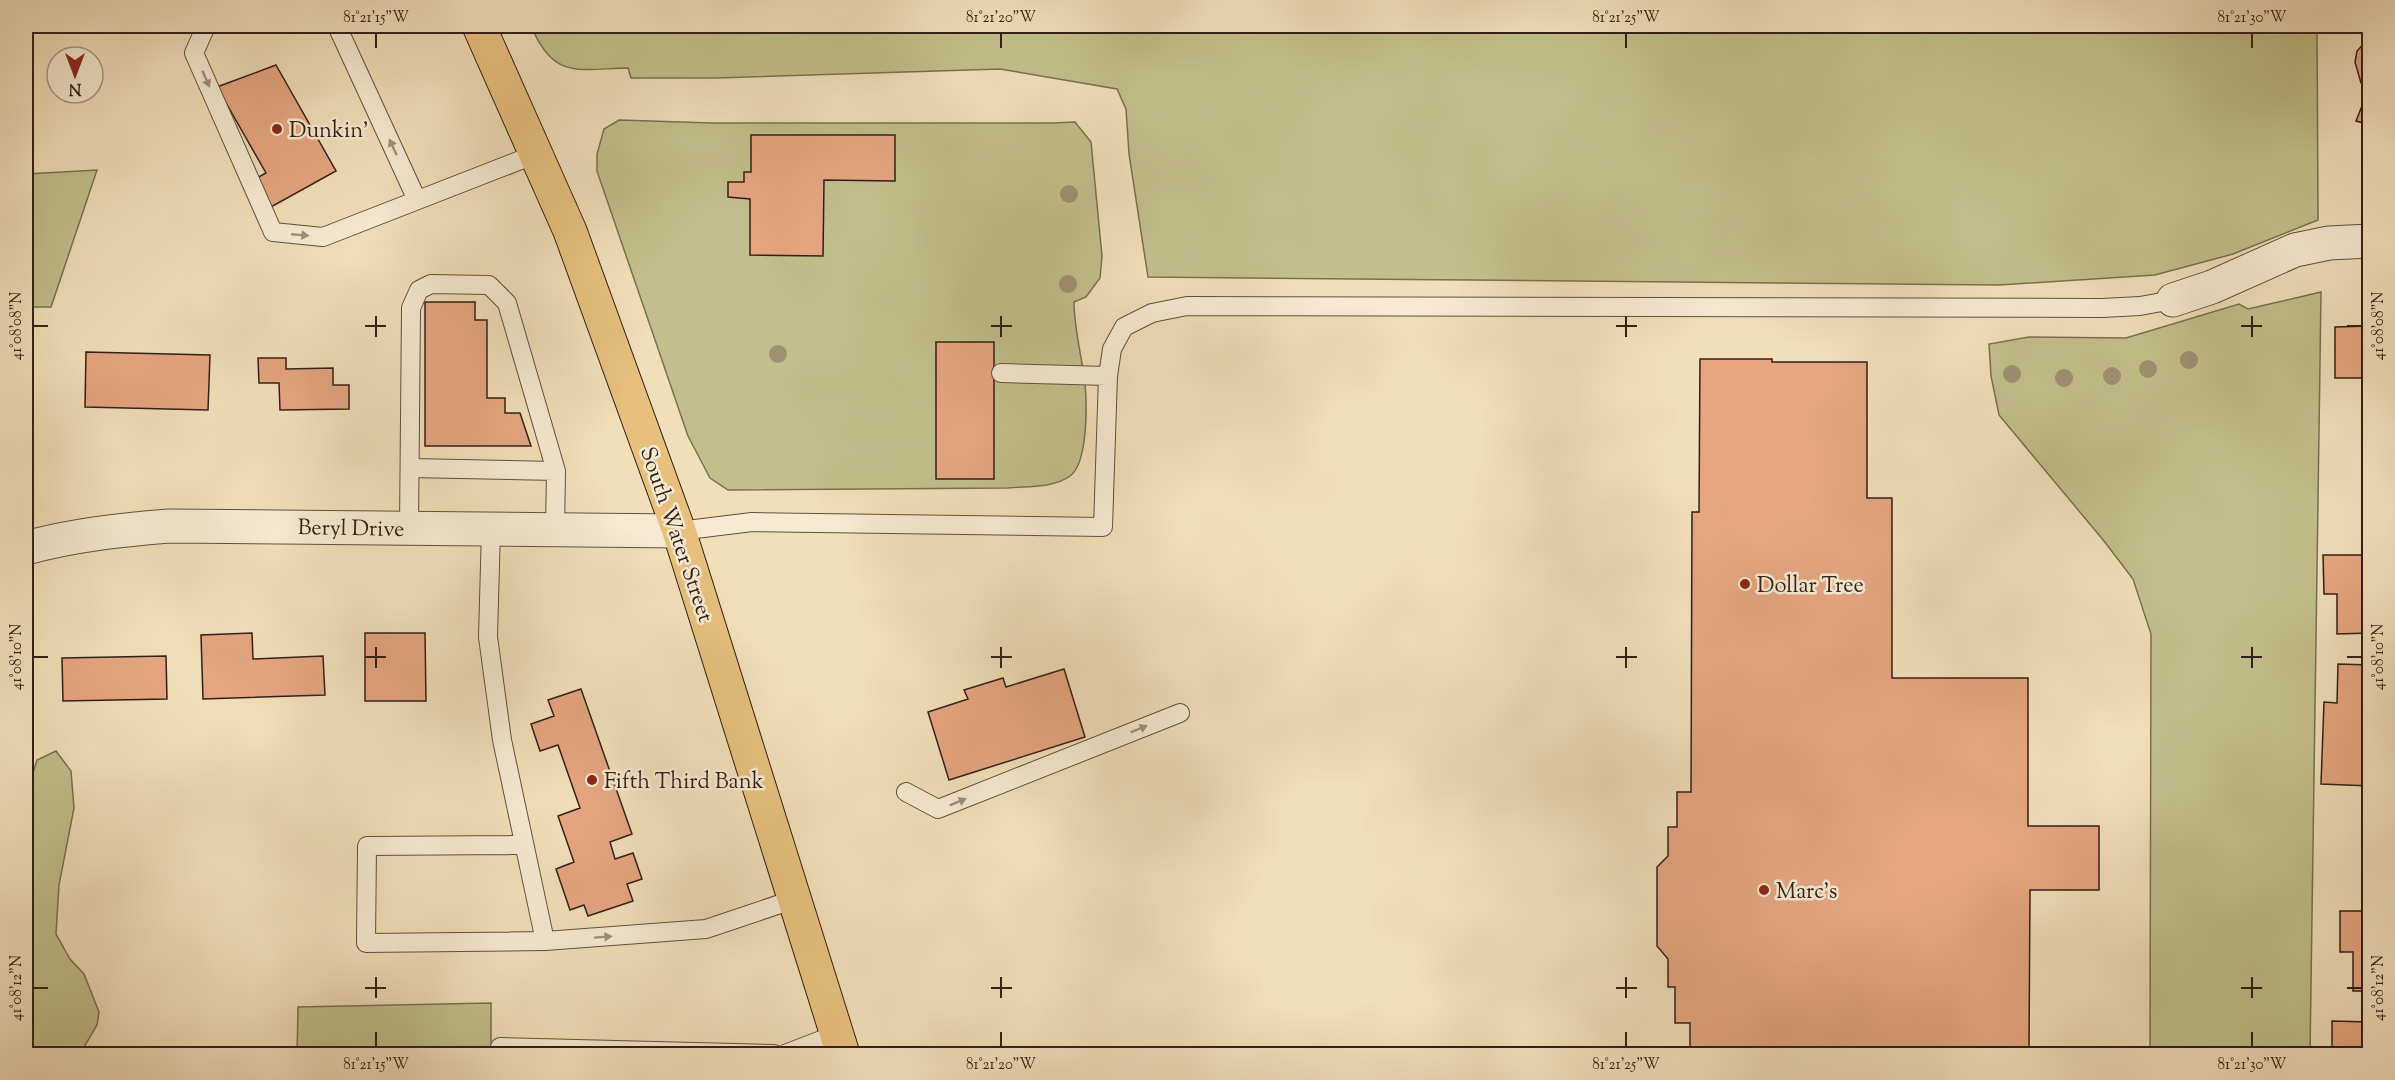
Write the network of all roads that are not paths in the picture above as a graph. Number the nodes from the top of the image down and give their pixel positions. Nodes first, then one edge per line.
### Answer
1 (206, 26) edge
2 (338, 26) edge
3 (478, 26) edge
4 (536, 154) junction
5 (417, 200) junction
6 (2370, 241) edge
7 (2173, 300) joint
8 (1001, 373) dead end
9 (1108, 376) junction
10 (410, 468) junction
11 (556, 471) junction
12 (409, 528) junction
13 (491, 529) junction
14 (555, 530) junction
15 (679, 531) junction
16 (26, 548) edge
17 (1180, 713) dead end
18 (906, 792) dead end
19 (523, 845) junction
20 (795, 899) junction
21 (545, 941) junction
22 (840, 1044) edge
23 (500, 1054) edge
24 (774, 1054) edge
25 (785, 1054) edge

1 -> 5 lane
5 -> 2 lane
3 - 4 main road, South Water Street
4 - 5 lane
4 - 15 main road, South Water Street
6 - 7 street
7 - 9 lane
8 - 9 lane
9 - 15 lane
10 - 11 lane
10 - 11 lane
10 - 12 lane
11 - 14 lane
12 - 13 street, Beryl Drive
12 - 16 street, Beryl Drive
13 - 14 street, Beryl Drive
13 - 19 lane
14 - 15 street, Beryl Drive
15 - 20 main road, South Water Street
18 -> 17 lane
19 - 21 lane
19 - 21 lane
21 -> 20 lane
20 - 22 main road, South Water Street
22 - 25 lane
23 - 24 lane

